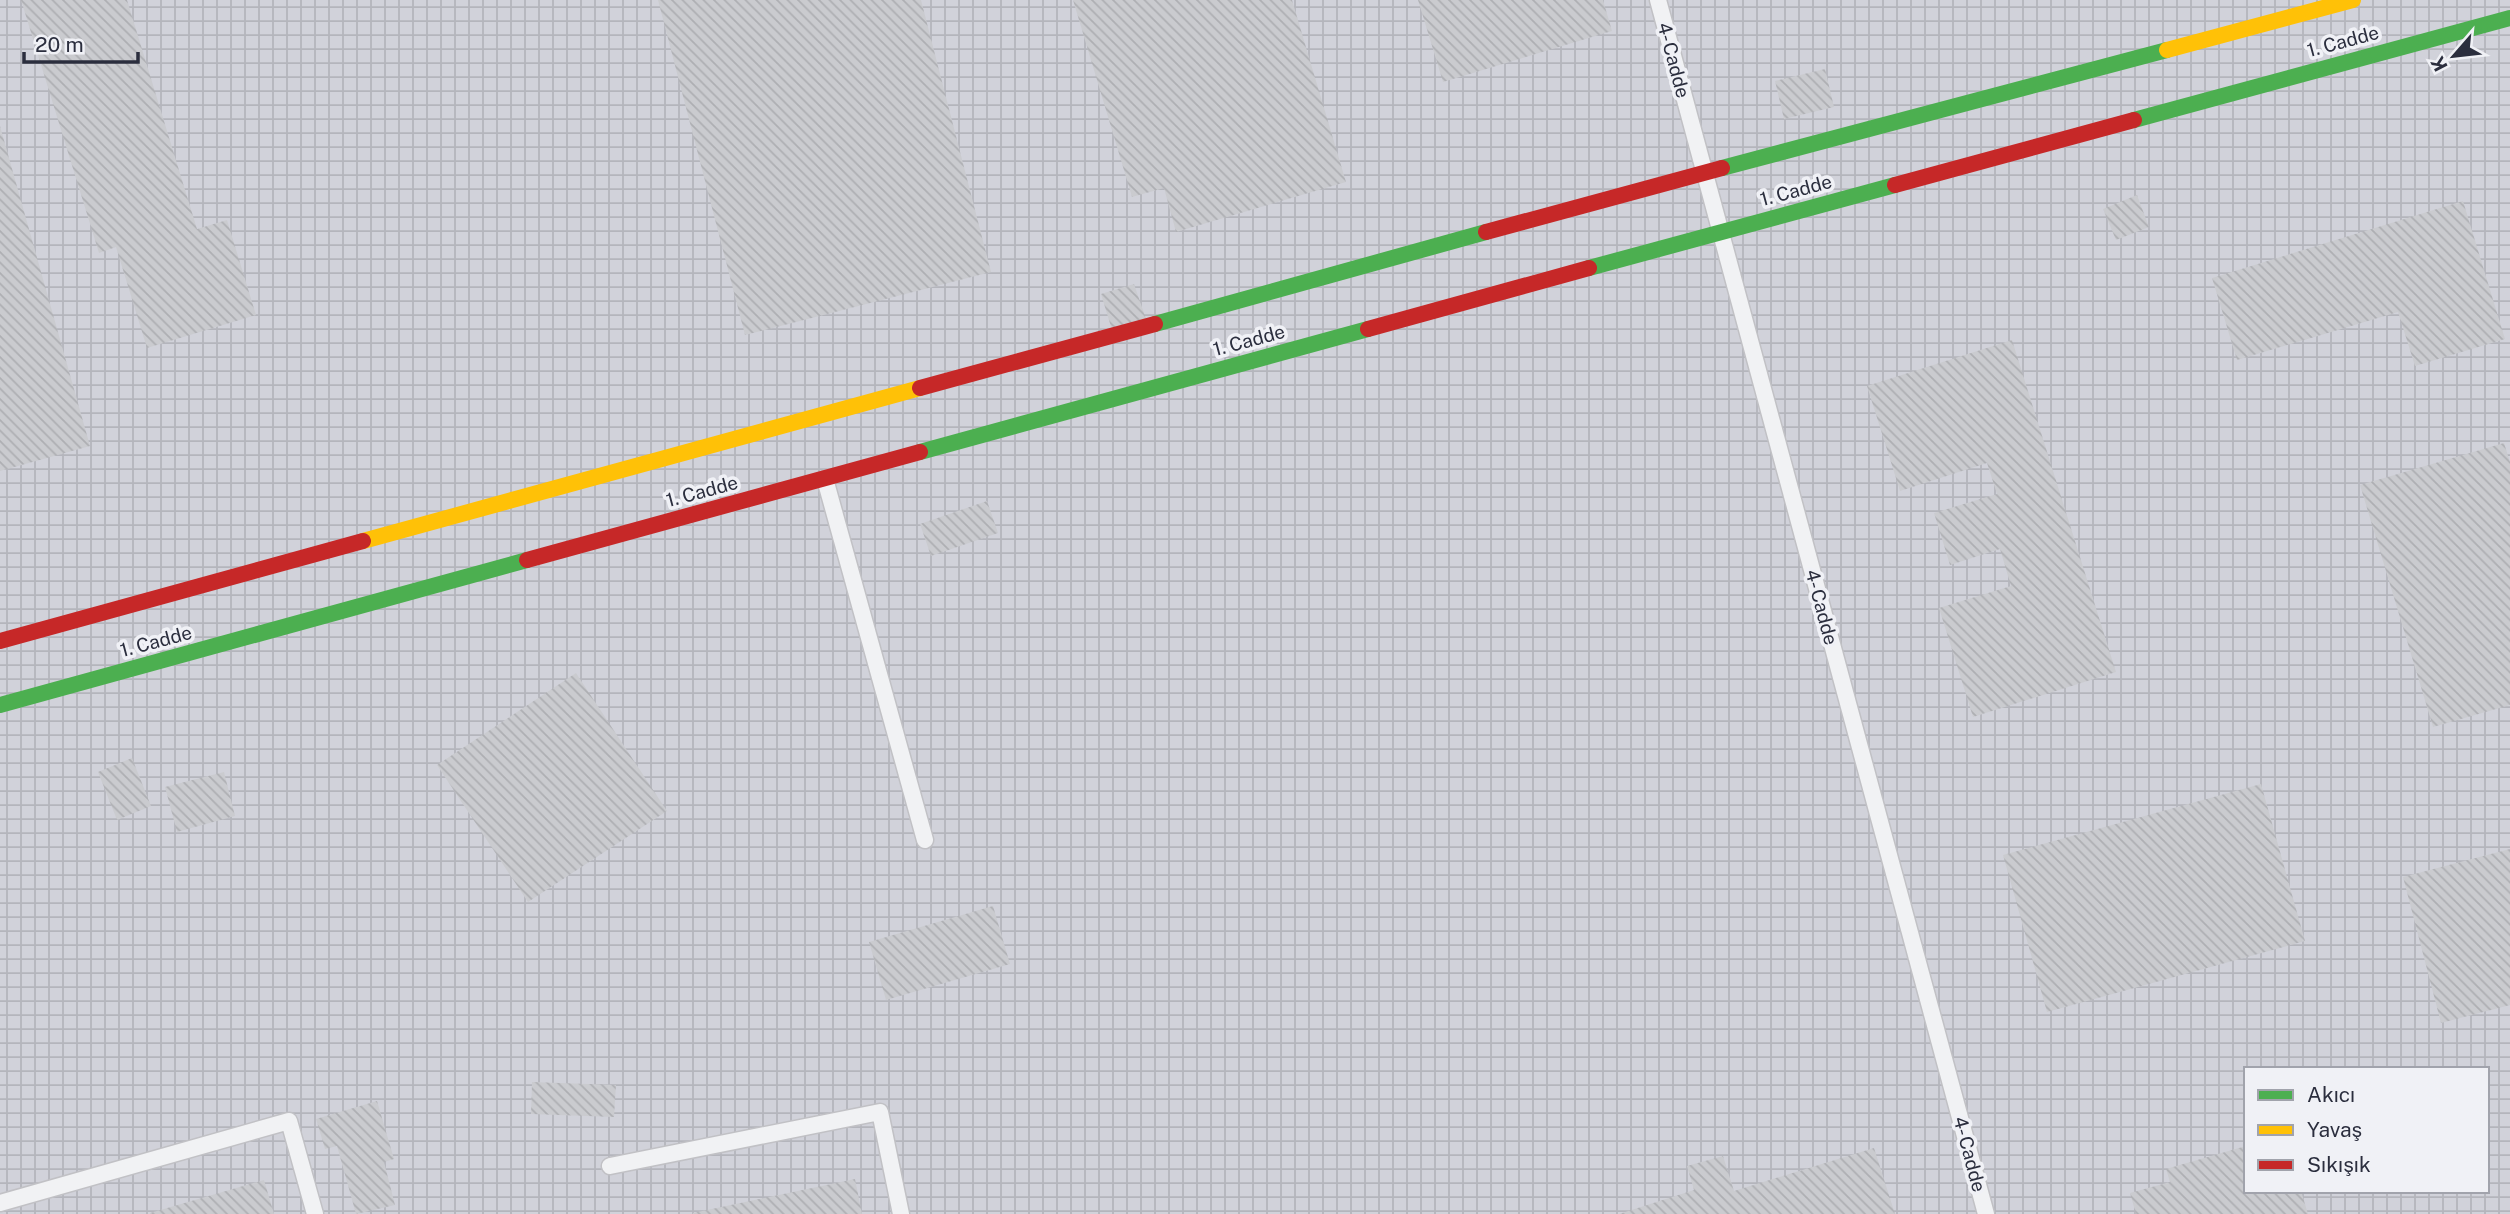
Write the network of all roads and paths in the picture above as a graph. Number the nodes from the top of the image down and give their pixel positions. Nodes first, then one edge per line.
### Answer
1 (1658, 0) edge
2 (2353, 0) edge
3 (2510, 18) edge
4 (1706, 172) junction
5 (1720, 232) junction
6 (825, 479) junction
7 (0, 641) edge
8 (0, 705) edge
9 (925, 840) dead end
10 (610, 1166) dead end
11 (0, 1203) edge
12 (315, 1214) edge
13 (901, 1214) edge
14 (1986, 1214) edge

1 - 4 lane, 4- Cadde
2 - 4 street
3 - 5 street, 1. Cadde
4 - 5 lane, 4- Cadde
4 - 7 street
5 - 6 street, 1. Cadde
5 - 14 lane, 4- Cadde
6 - 8 street, 1. Cadde
6 - 9 lane
10 - 13 lane
11 - 12 lane

